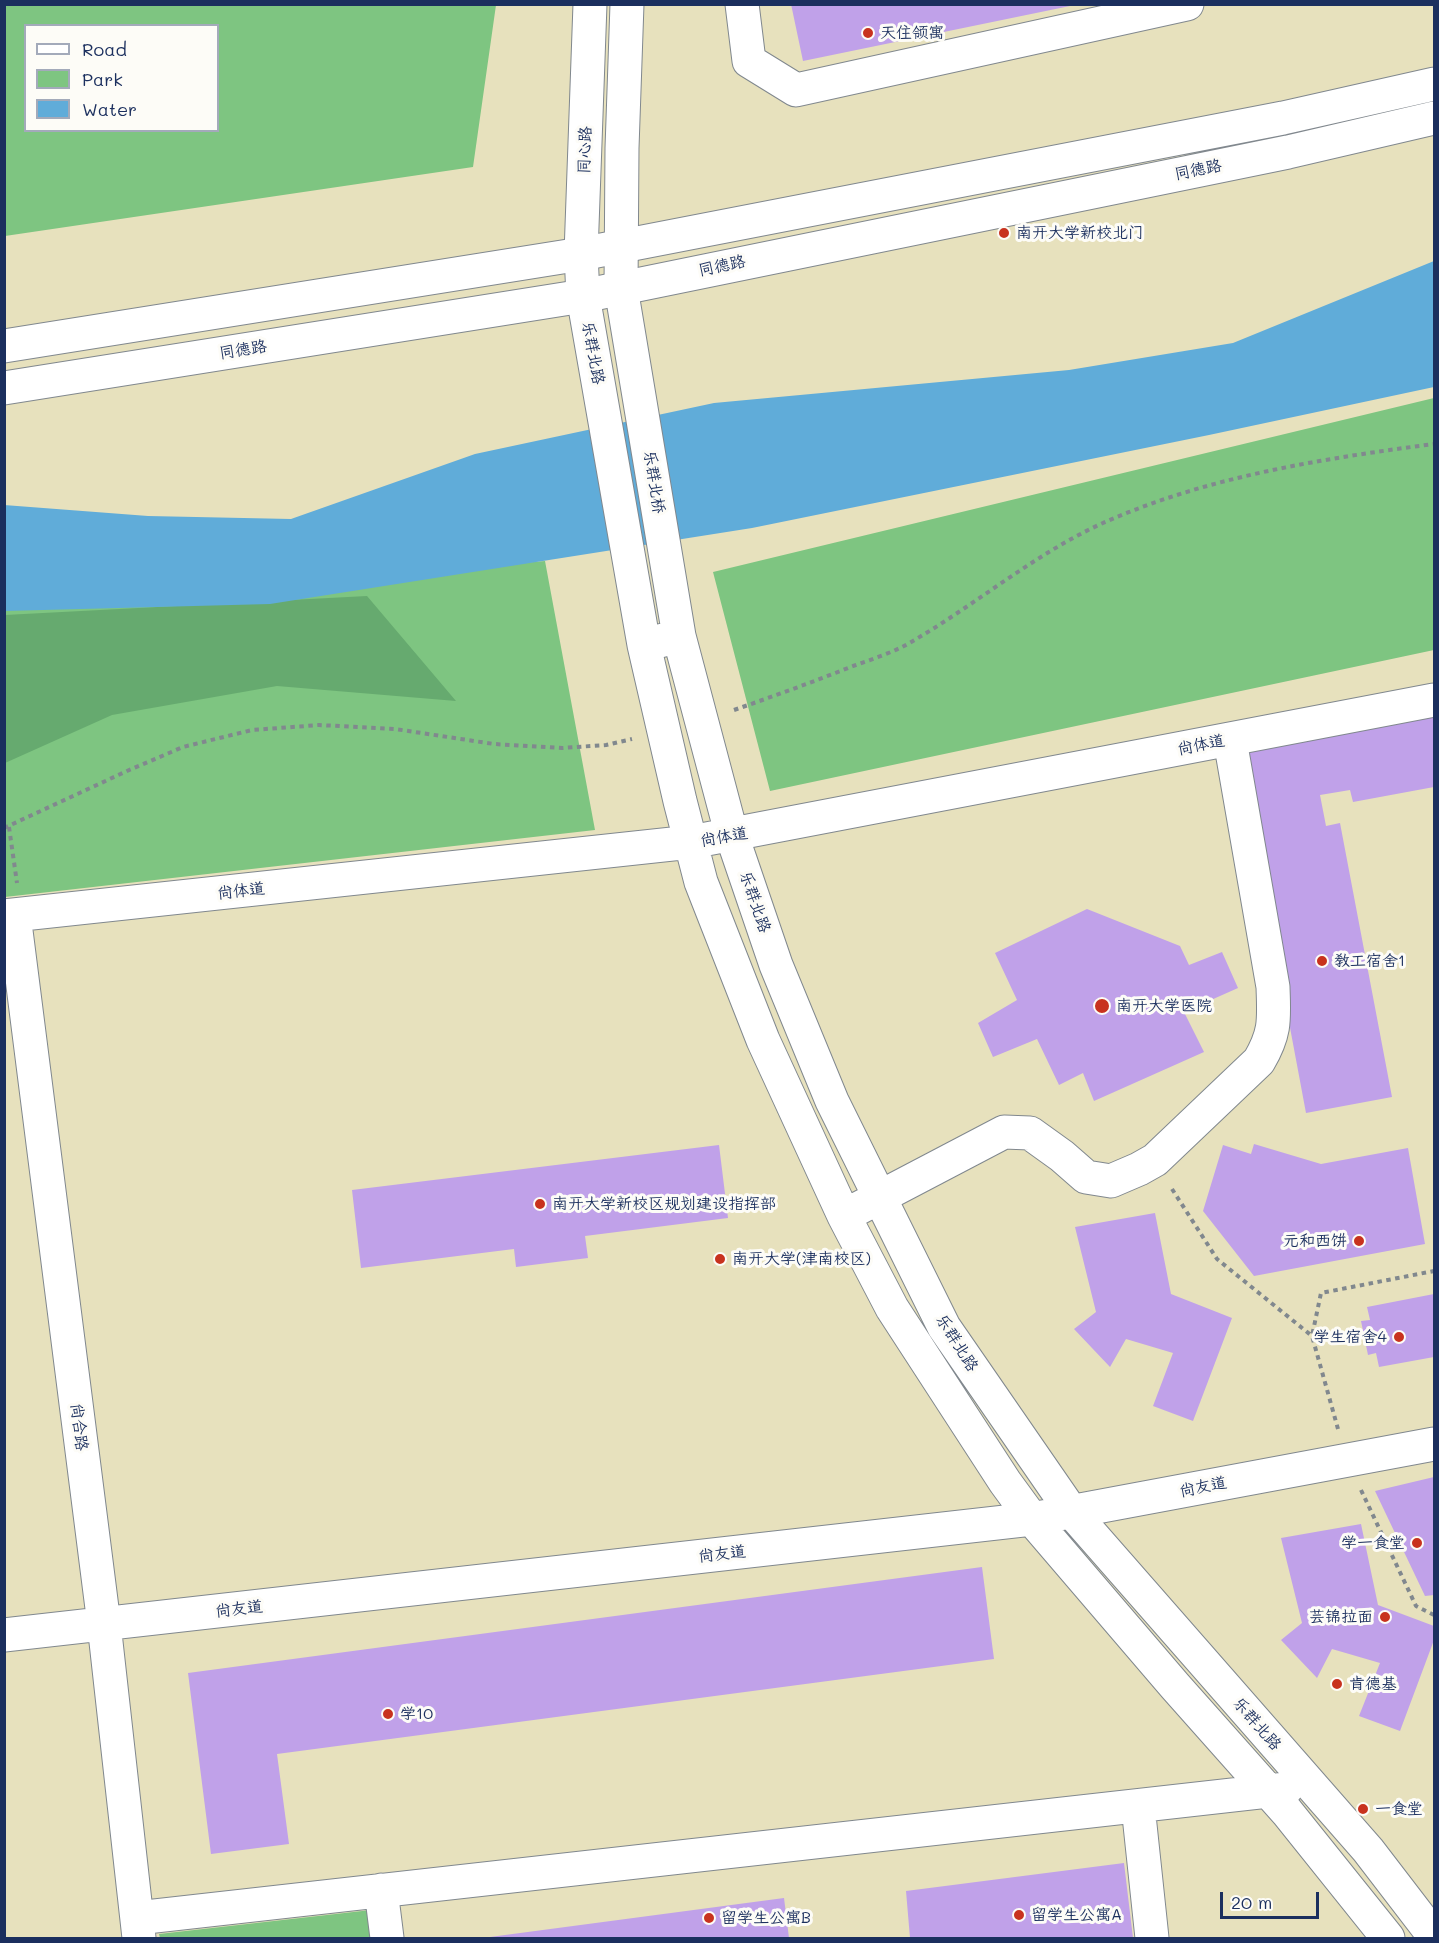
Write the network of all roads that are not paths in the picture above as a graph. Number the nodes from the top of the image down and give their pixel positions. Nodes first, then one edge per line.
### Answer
1 (590, 4) edge
2 (627, 4) edge
3 (742, 4) edge
4 (1187, 4) edge
5 (1434, 84) edge
6 (1434, 118) edge
7 (621, 246) junction
8 (581, 254) junction
9 (621, 288) junction
10 (583, 296) junction
11 (4, 346) edge
12 (4, 388) edge
13 (667, 563) joint
14 (679, 636) junction
15 (644, 645) junction
16 (1434, 700) edge
17 (1230, 740) junction
18 (732, 836) junction
19 (691, 842) junction
20 (13, 915) edge
21 (879, 1198) junction
22 (844, 1216) junction
23 (1434, 1444) edge
24 (1071, 1512) junction
25 (1032, 1519) junction
26 (104, 1624) junction
27 (4, 1635) edge
28 (1311, 1786) junction
29 (1268, 1791) junction
30 (1137, 1806) junction
31 (381, 1890) junction
32 (138, 1928) edge
33 (1434, 1936) edge
34 (387, 1938) edge
35 (1152, 1938) edge
36 (1388, 1938) edge

1 - 8 street, 同心路
2 - 7 street
3 - 4 street
5 - 7 street
6 - 9 street, 同德路
7 - 8 street
7 - 9 street
8 - 10 street, 同心路
8 - 11 street
9 - 10 street, 同德路
9 - 13 street, 乐群北桥
10 - 12 street, 同德路
10 - 15 street, 乐群北路
13 - 14 street, 乐群北路
14 - 15 street
14 - 18 street, 乐群北路
15 - 19 street
16 - 17 street, 尚体道
17 - 18 street, 尚体道
17 - 21 street
18 - 19 street, 尚体道
18 - 21 street, 乐群北路
19 - 20 street, 尚体道
19 - 22 street
20 - 26 street, 尚合路
21 - 22 street
21 - 24 street, 乐群北路
22 - 25 street
23 - 24 street, 尚友道
24 - 25 street, 尚友道
24 - 28 street, 乐群北路
25 - 26 street, 尚友道
25 - 29 street
26 - 27 street, 尚友道
26 - 32 street, 尚合路
28 - 29 street
28 - 33 street, 乐群北路
29 - 30 street
29 - 36 street
30 - 31 street
30 - 35 street
31 - 32 street
31 - 34 street

